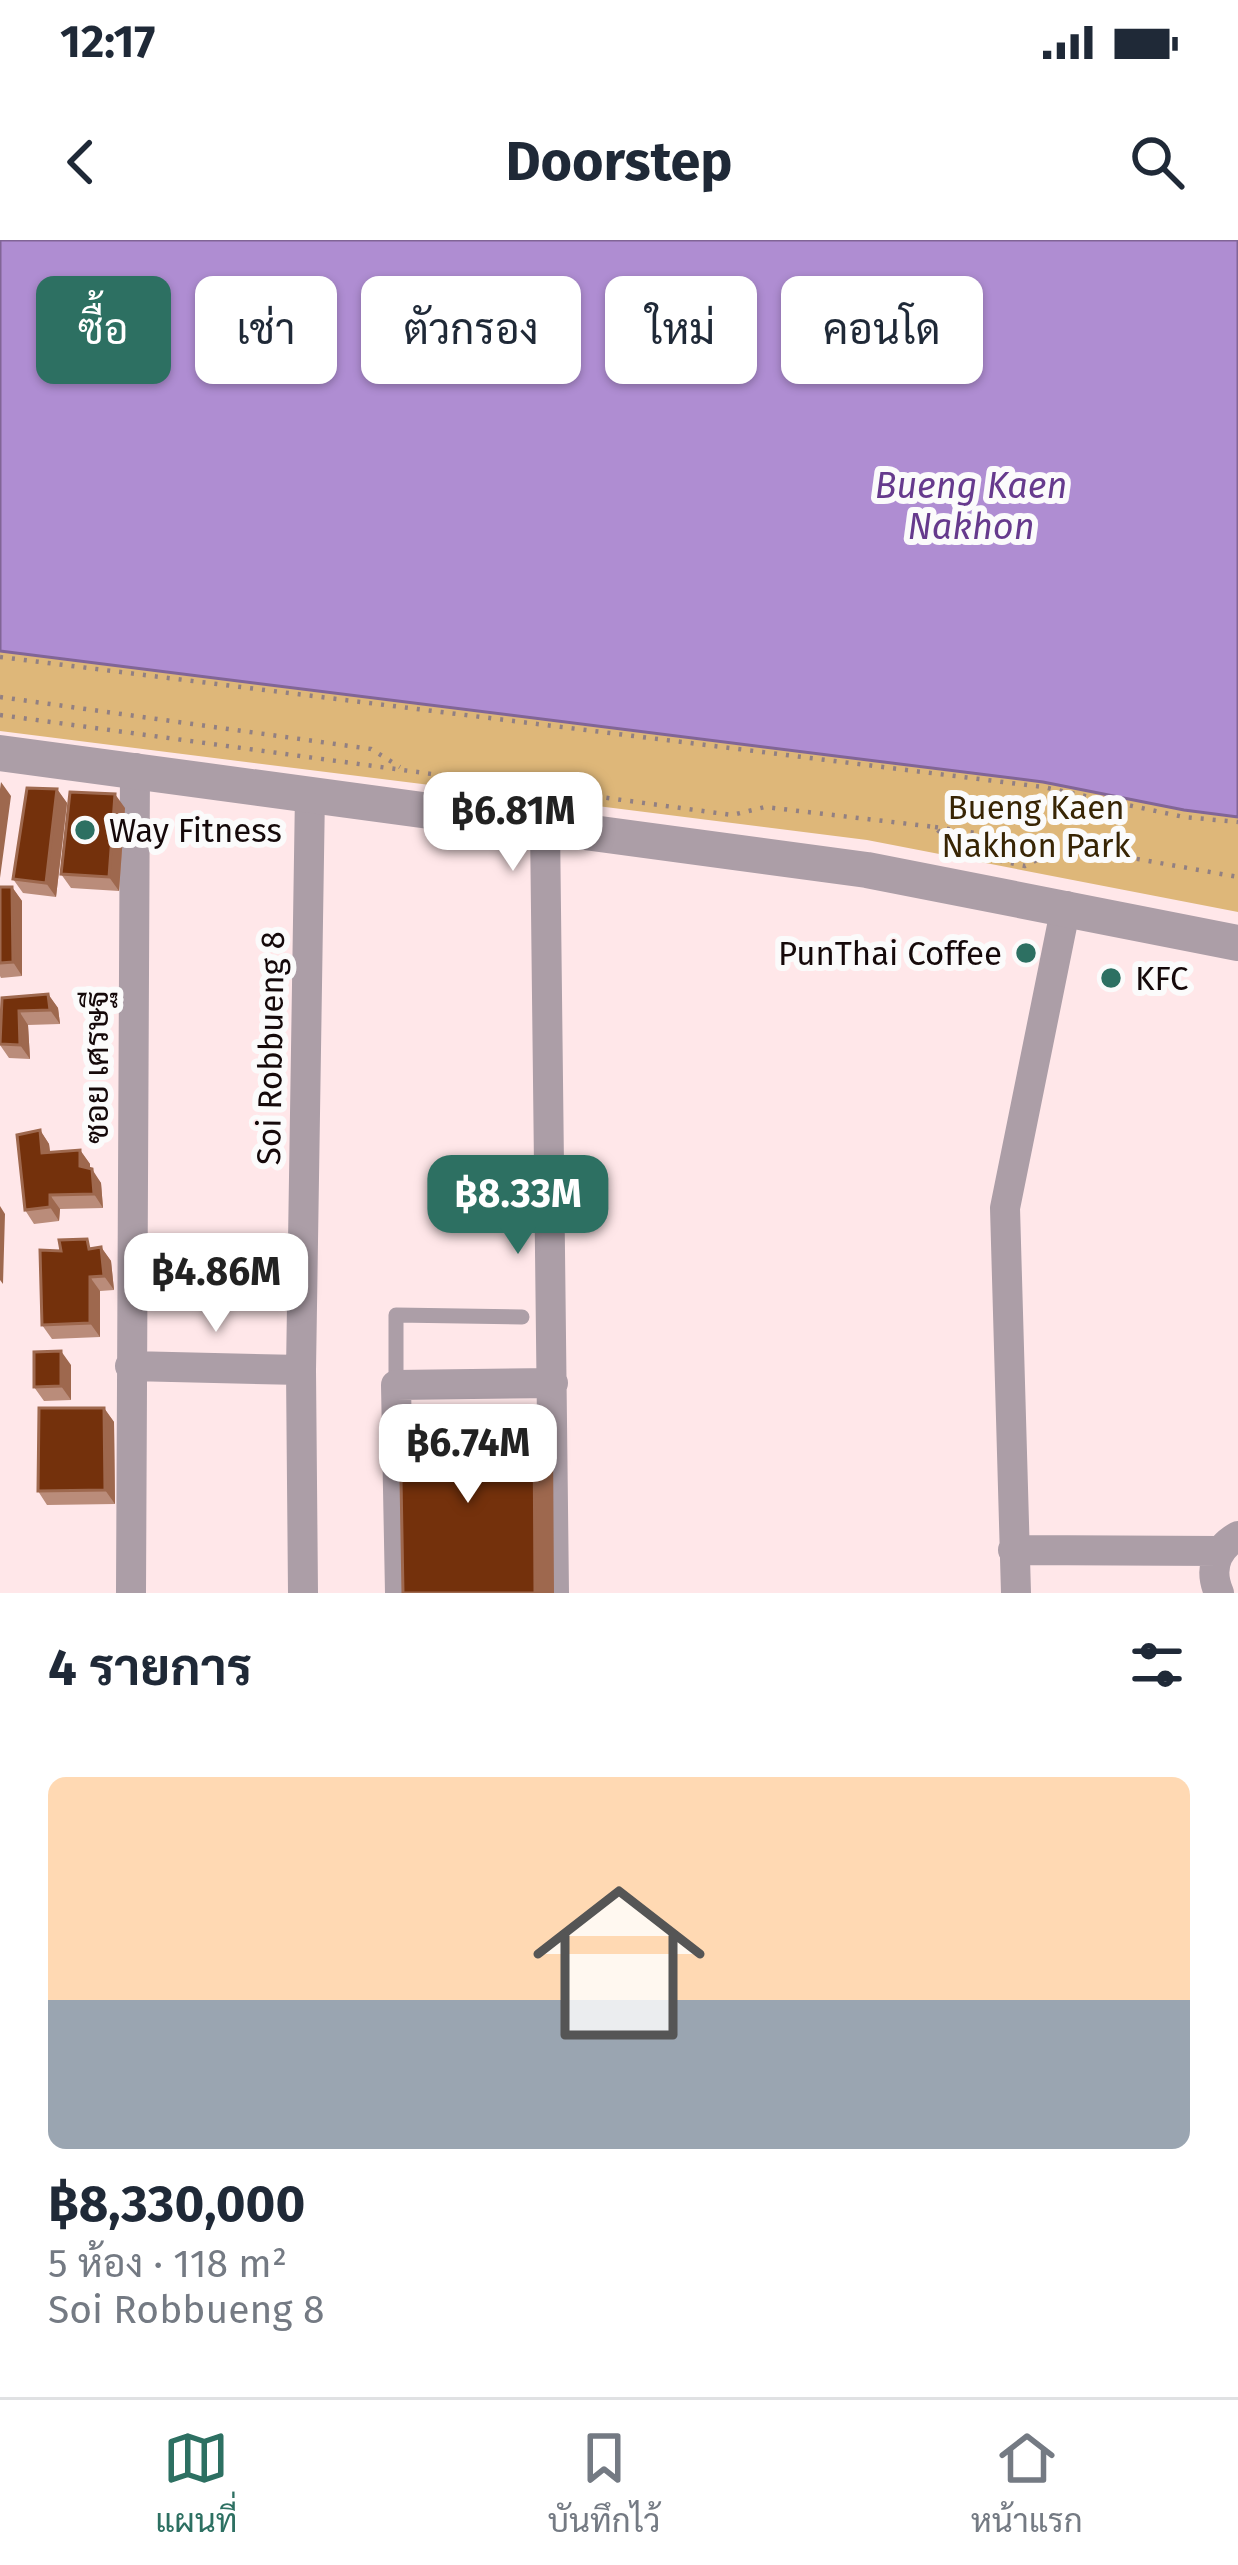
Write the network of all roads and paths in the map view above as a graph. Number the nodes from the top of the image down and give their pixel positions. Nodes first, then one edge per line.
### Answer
1 (0, 657) edge
2 (0, 697) edge
3 (0, 715) edge
4 (0, 753) edge
5 (134, 768) junction
6 (405, 770) junction
7 (310, 793) junction
8 (1238, 822) edge
9 (545, 825) junction
10 (935, 827) junction
11 (1065, 845) junction
12 (1238, 878) edge
13 (1066, 906) junction
14 (1238, 944) edge
15 (522, 1317) dead end
16 (130, 1366) junction
17 (301, 1370) junction
18 (553, 1383) junction
19 (396, 1385) junction
20 (1229, 1544) edge
21 (1012, 1550) junction
22 (131, 1593) edge
23 (303, 1593) edge
24 (400, 1593) edge
25 (554, 1593) edge
26 (1016, 1593) edge
27 (1219, 1593) edge

1 - 8 path
2 - 6 path
3 - 6 path
4 - 5 street
5 - 7 street
5 - 16 street, ซอย เศรษฐี
6 - 10 path
7 - 9 street
7 - 17 street, Soi Robbueng 8
9 - 13 street
9 - 18 street
10 - 11 path
10 - 11 path
11 - 12 path
13 - 14 street
13 - 21 street
15 - 19 lane
16 - 17 street
16 - 22 street, ซอย เศรษฐี
17 - 23 street, Soi Robbueng 8
18 - 19 street
18 - 25 street
19 - 24 street
20 - 21 street
20 - 27 street
21 - 26 street

